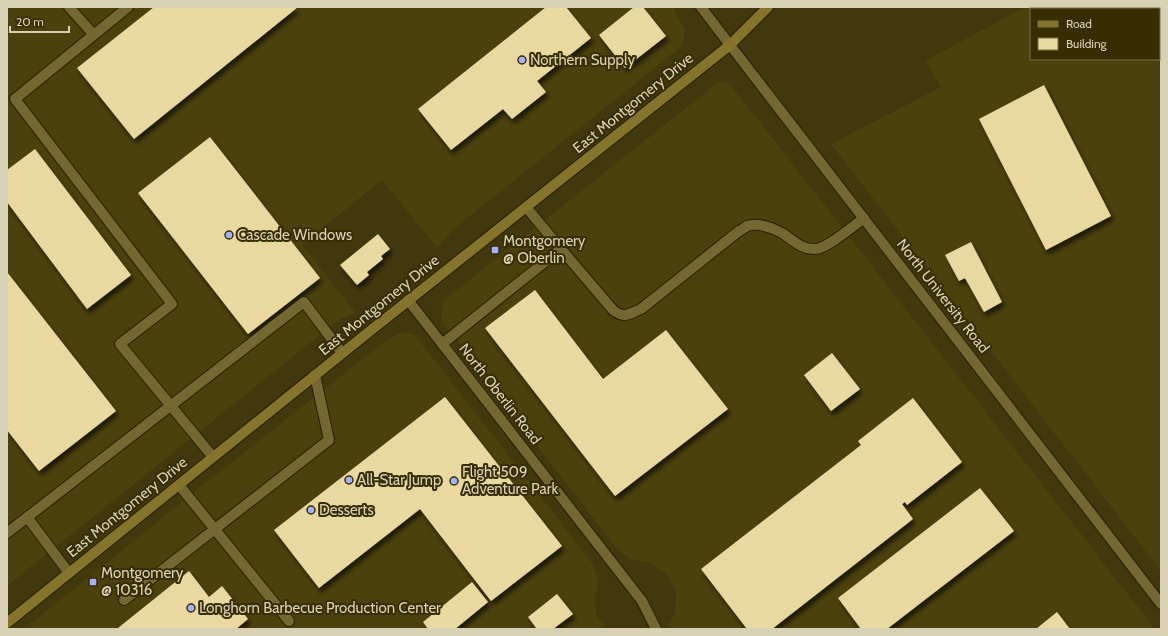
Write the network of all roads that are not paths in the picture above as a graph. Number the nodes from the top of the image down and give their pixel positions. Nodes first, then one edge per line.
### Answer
1 (69, 7) edge
2 (128, 7) edge
3 (701, 7) edge
4 (768, 7) edge
5 (94, 35) junction
6 (730, 45) junction
7 (11, 102) edge
8 (526, 207) junction
9 (864, 218) junction
10 (561, 249) junction
11 (408, 300) junction
12 (442, 344) junction
13 (342, 353) junction
14 (315, 375) junction
15 (171, 405) junction
16 (213, 457) junction
17 (179, 484) junction
18 (27, 517) junction
19 (215, 529) junction
20 (7, 533) edge
21 (69, 573) junction
22 (124, 600) dead end
23 (1161, 604) edge
24 (289, 621) dead end
25 (7, 623) edge
26 (656, 629) edge

1 - 5 street
2 - 5 street
3 - 6 street, North University Road
4 - 6 main road, East Montgomery Drive
5 - 7 street
6 - 8 main road, East Montgomery Drive
6 - 9 street, North University Road
7 - 15 street
8 - 10 street
8 - 11 main road, East Montgomery Drive
9 - 10 street
9 - 23 street, North University Road
10 - 12 street
11 - 12 street, North Oberlin Road
11 - 13 main road, East Montgomery Drive
12 - 26 street, North Oberlin Road
13 - 14 main road, East Montgomery Drive
13 - 15 street
14 - 16 main road, East Montgomery Drive
14 - 19 street
15 - 16 street
15 - 18 street
16 - 17 main road, East Montgomery Drive
17 - 19 street
17 - 21 main road, East Montgomery Drive
18 - 20 street
18 - 21 street
19 - 22 street
19 - 24 street
21 - 25 main road, East Montgomery Drive

